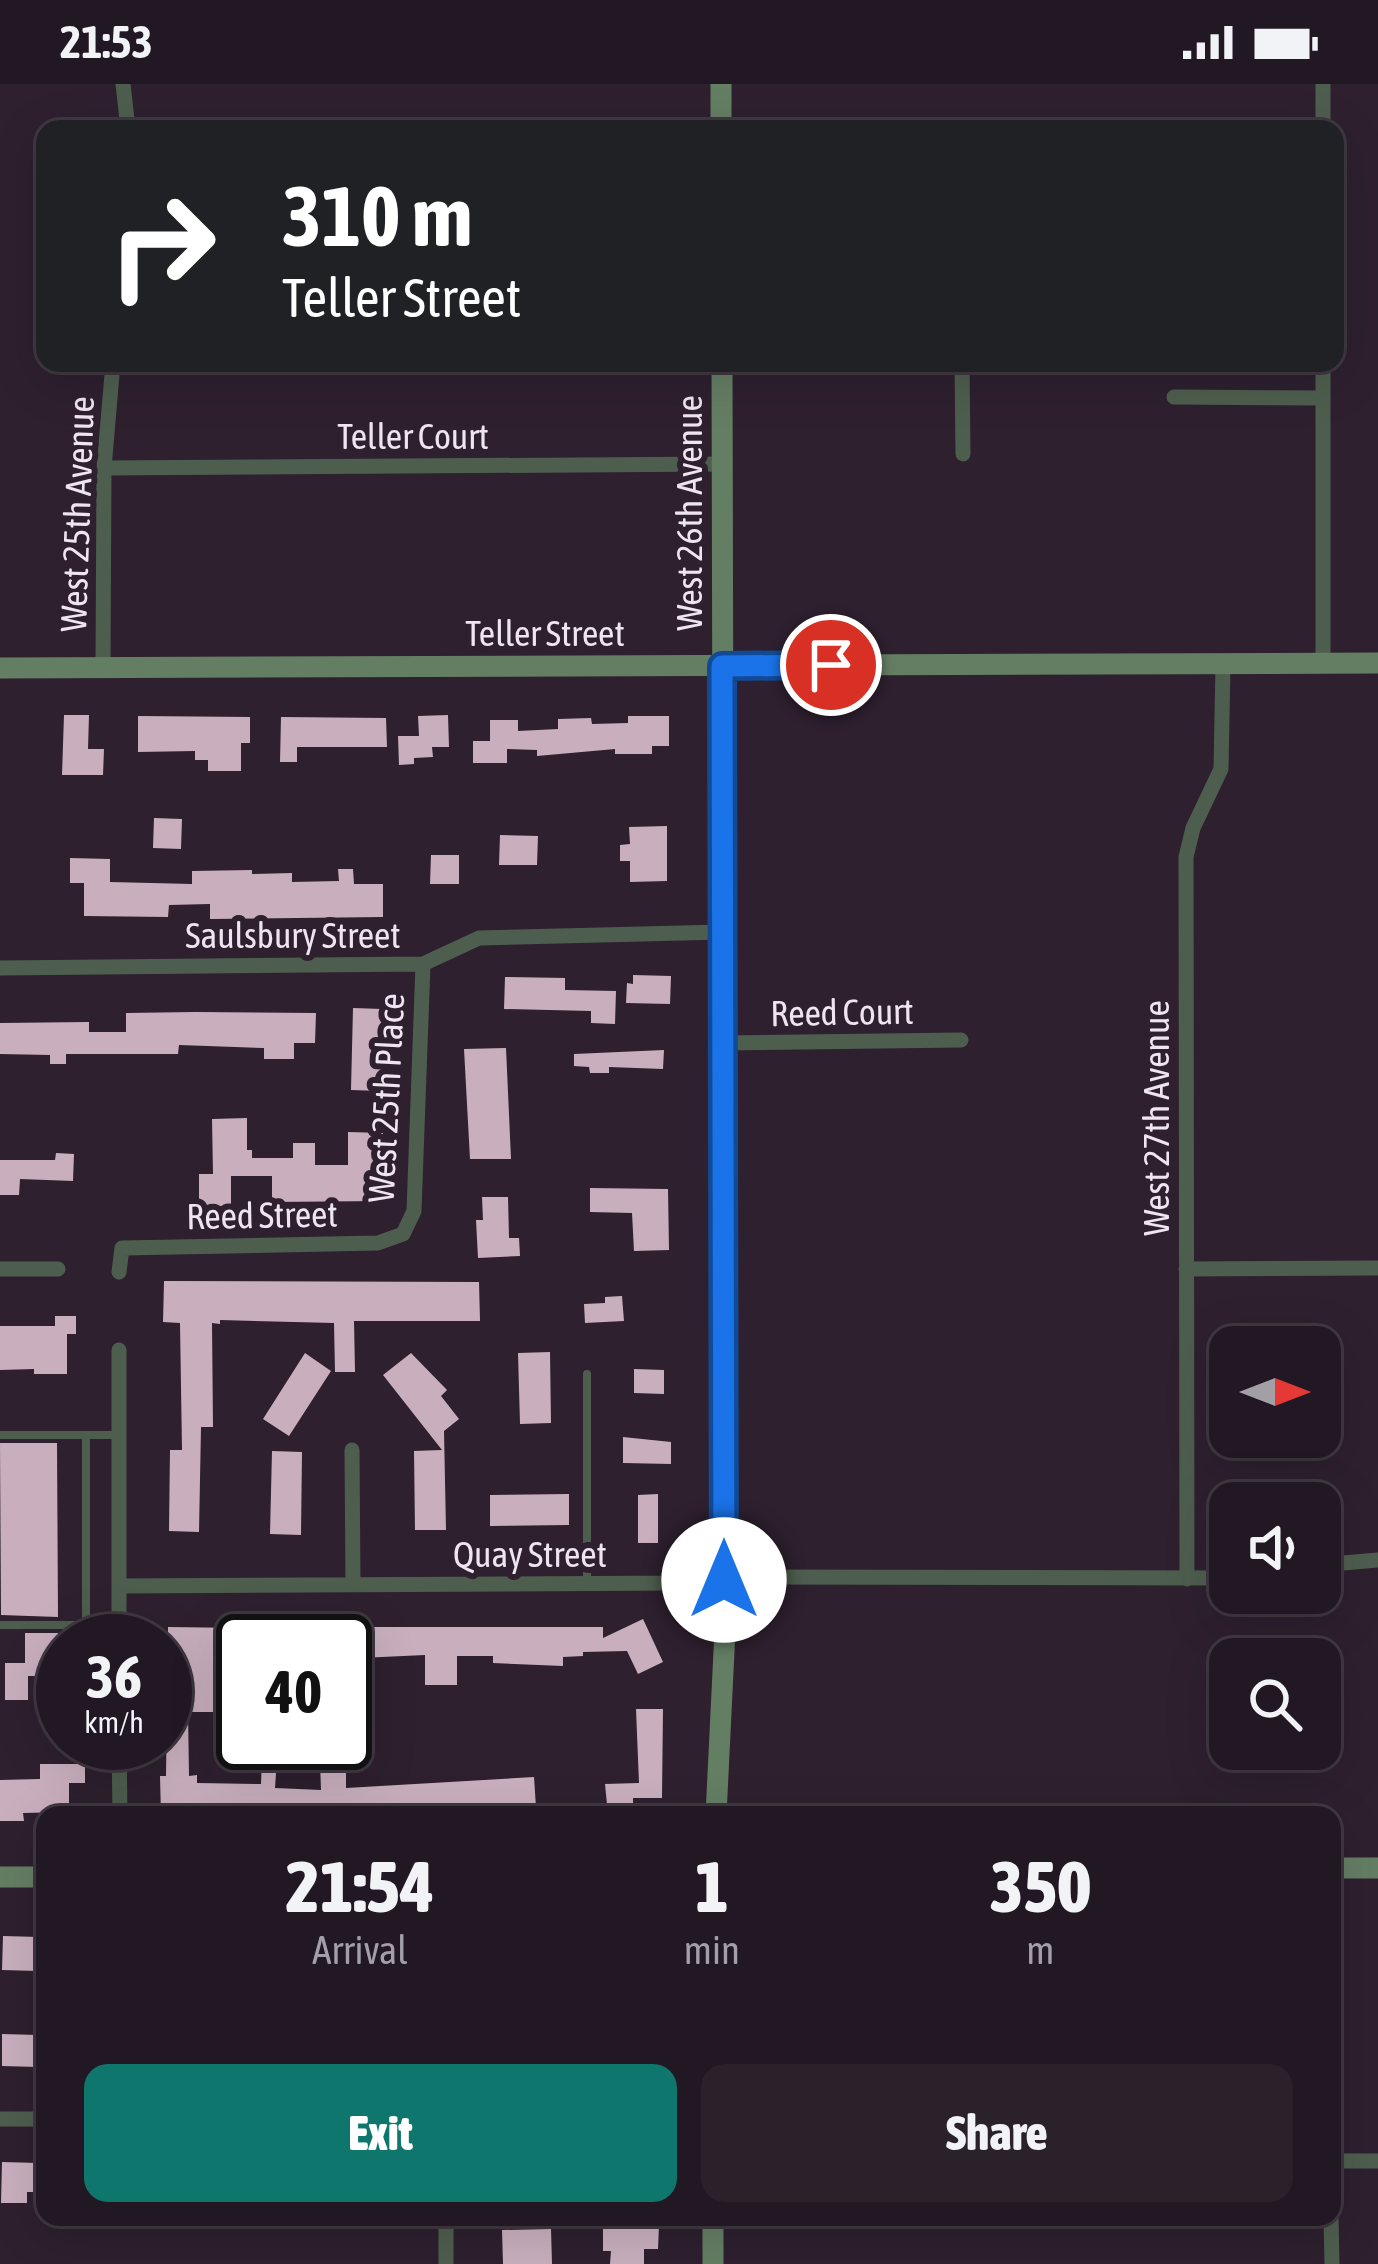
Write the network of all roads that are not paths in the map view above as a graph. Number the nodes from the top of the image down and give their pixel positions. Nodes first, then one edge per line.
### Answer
1 (123, 84) edge
2 (721, 84) edge
3 (1323, 84) edge
4 (127, 120) edge
5 (721, 120) edge
6 (1323, 120) edge
7 (112, 372) edge
8 (722, 372) edge
9 (962, 372) edge
10 (1323, 372) edge
11 (1174, 398) dead end
12 (1323, 398) junction
13 (963, 454) dead end
14 (722, 464) junction
15 (104, 469) junction
16 (1323, 663) junction
17 (1378, 663) edge
18 (1222, 664) junction
19 (722, 666) junction
20 (103, 667) junction
21 (0, 668) edge
22 (723, 932) junction
23 (423, 964) junction
24 (0, 968) edge
25 (961, 1040) dead end
26 (723, 1043) junction
27 (403, 1234) joint
28 (58, 1268) dead end
29 (1378, 1268) edge
30 (0, 1269) edge
31 (1186, 1269) junction
32 (119, 1272) dead end
33 (119, 1350) dead end
34 (587, 1374) dead end
35 (0, 1435) edge
36 (120, 1435) junction
37 (86, 1436) junction
38 (352, 1450) dead end
39 (1378, 1560) edge
40 (1341, 1563) edge
41 (1209, 1578) edge
42 (1187, 1579) junction
43 (724, 1580) junction
44 (587, 1583) junction
45 (353, 1584) junction
46 (119, 1586) junction
47 (86, 1614) edge
48 (119, 1614) edge
49 (0, 1625) edge
50 (36, 1625) edge
51 (119, 1770) edge
52 (120, 1806) edge
53 (716, 1806) edge
54 (1341, 1868) edge
55 (1378, 1868) edge
56 (0, 1877) edge
57 (36, 1877) edge
58 (0, 2120) edge
59 (36, 2120) edge
60 (1341, 2161) edge
61 (1378, 2161) edge
62 (446, 2226) edge
63 (713, 2226) edge
64 (1331, 2226) edge
65 (446, 2264) edge
66 (713, 2264) edge
67 (1332, 2264) edge

1 - 4 street
2 - 5 street
3 - 6 street
7 - 15 street, West 25th Avenue
8 - 14 street, West 26th Avenue
9 - 13 street
10 - 12 street
11 - 12 street
12 - 16 street
14 - 15 street, Teller Court
14 - 19 street, West 26th Avenue
15 - 20 street, West 25th Avenue
16 - 17 street, Teller Street
16 - 18 street, Teller Street
18 - 19 street, Teller Street
18 - 31 street, West 27th Avenue
19 - 20 street, Teller Street
19 - 22 street, West 26th Avenue
20 - 21 street, Teller Street
22 - 23 street, Saulsbury Street
22 - 26 street, West 26th Avenue
23 - 24 street, Saulsbury Street
23 - 27 street, West 25th Place
25 - 26 street, Reed Court
26 - 43 street, West 26th Avenue
27 - 32 street, Reed Street
28 - 30 street
29 - 31 street
31 - 42 street, West 27th Avenue
33 - 36 street
34 - 44 lane
35 - 37 lane
36 - 37 lane
36 - 46 street
37 - 47 lane
38 - 45 street
39 - 40 street
41 - 42 street, Quay Street
42 - 43 street, Quay Street
43 - 44 street, Quay Street
43 - 53 street, West 26th Avenue
44 - 45 street, Quay Street
45 - 46 street, Quay Street
46 - 48 street
49 - 50 lane
51 - 52 street
54 - 55 street
56 - 57 street
58 - 59 street
60 - 61 street
62 - 65 street
63 - 66 street
64 - 67 street

